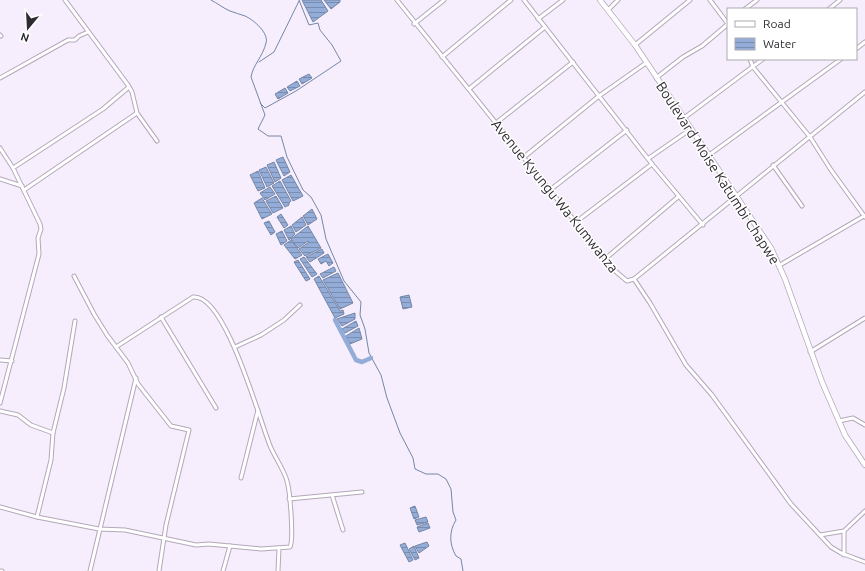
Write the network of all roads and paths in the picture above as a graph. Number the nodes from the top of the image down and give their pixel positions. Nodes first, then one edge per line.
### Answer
1 (65, 0) edge
2 (397, 0) edge
3 (444, 0) edge
4 (511, 0) edge
5 (524, 0) edge
6 (563, 0) edge
7 (600, 0) edge
8 (618, 0) edge
9 (690, 0) edge
10 (710, 0) edge
11 (757, 0) edge
12 (840, 0) edge
13 (746, 8) edge
14 (830, 8) edge
15 (607, 10) junction
16 (538, 19) junction
17 (727, 23) edge
18 (414, 24) junction
19 (727, 25) edge
20 (546, 27) junction
21 (88, 32) junction
22 (865, 42) edge
23 (635, 45) junction
24 (857, 48) edge
25 (442, 57) junction
26 (750, 60) edge
27 (762, 60) edge
28 (840, 60) edge
29 (573, 62) junction
30 (646, 63) junction
31 (753, 67) junction
32 (0, 78) edge
33 (656, 78) junction
34 (130, 87) junction
35 (469, 89) junction
36 (865, 92) edge
37 (599, 96) junction
38 (781, 102) junction
39 (137, 113) junction
40 (684, 118) junction
41 (496, 123) junction
42 (691, 129) junction
43 (627, 130) junction
44 (810, 137) junction
45 (157, 141) dead end
46 (0, 148) edge
47 (709, 155) junction
48 (524, 157) junction
49 (648, 158) junction
50 (652, 164) junction
51 (773, 165) junction
52 (13, 168) junction
53 (0, 178) edge
54 (22, 186) junction
55 (24, 190) junction
56 (550, 190) junction
57 (678, 196) junction
58 (737, 197) junction
59 (802, 206) dead end
60 (865, 216) edge
61 (576, 222) junction
62 (703, 225) junction
63 (605, 258) junction
64 (780, 265) junction
65 (74, 276) dead end
66 (634, 279) junction
67 (300, 305) dead end
68 (161, 317) junction
69 (865, 318) edge
70 (75, 321) dead end
71 (116, 347) junction
72 (235, 347) junction
73 (810, 352) junction
74 (0, 360) edge
75 (12, 360) junction
76 (136, 378) junction
77 (0, 403) edge
78 (216, 408) dead end
79 (258, 409) junction
80 (0, 411) edge
81 (839, 422) junction
82 (865, 425) edge
83 (53, 433) junction
84 (865, 465) edge
85 (241, 478) dead end
86 (362, 492) dead end
87 (332, 495) junction
88 (289, 500) junction
89 (0, 507) edge
90 (865, 510) edge
91 (37, 517) junction
92 (99, 529) junction
93 (342, 530) dead end
94 (844, 531) junction
95 (820, 535) junction
96 (164, 538) junction
97 (230, 546) junction
98 (279, 548) junction
99 (844, 555) junction
100 (865, 562) edge
101 (90, 571) edge
102 (160, 571) edge
103 (223, 571) edge
104 (278, 571) edge

1 - 21 street
2 - 18 street, Avenue Kyungu Wa Kumwanza
3 - 18 street
4 - 25 street
5 - 16 street
6 - 16 street
7 - 15 street, Boulevard Moise Katumbi Chapwe
8 - 15 street
9 - 23 street
10 - 17 street
11 - 13 street
12 - 14 street
15 - 23 street, Boulevard Moise Katumbi Chapwe
16 - 20 street
18 - 25 street, Avenue Kyungu Wa Kumwanza
19 - 33 street
20 - 29 street
20 - 35 street
21 - 32 street
21 - 34 street
22 - 24 street
23 - 30 street, Boulevard Moise Katumbi Chapwe
25 - 35 street, Avenue Kyungu Wa Kumwanza
26 - 31 street
27 - 31 street
28 - 38 street
29 - 37 street
29 - 41 street
30 - 33 street, Boulevard Moise Katumbi Chapwe
30 - 37 street
31 - 38 street
31 - 40 street
33 - 40 street, Boulevard Moise Katumbi Chapwe
34 - 39 street
34 - 52 street
35 - 41 street, Avenue Kyungu Wa Kumwanza
36 - 44 street, Avenue Kyungu Wa Kumwanza
37 - 43 street
37 - 48 street
38 - 44 street
38 - 47 street
39 - 45 street
39 - 55 street
40 - 42 street, Boulevard Moise Katumbi Chapwe
41 - 48 street, Avenue Kyungu Wa Kumwanza
42 - 47 street, Boulevard Moise Katumbi Chapwe
42 - 49 street
43 - 49 street
43 - 56 street
44 - 51 street, Avenue Kyungu Wa Kumwanza
44 - 60 street
46 - 52 street
47 - 58 street, Boulevard Moise Katumbi Chapwe
48 - 56 street, Avenue Kyungu Wa Kumwanza
49 - 50 street
50 - 57 street
50 - 61 street
51 - 58 street, Avenue Kyungu Wa Kumwanza
51 - 59 street
52 - 54 street
53 - 54 street
54 - 55 street
55 - 75 street
56 - 61 street, Avenue Kyungu Wa Kumwanza
57 - 62 street
57 - 63 street
58 - 62 street, Avenue Kyungu Wa Kumwanza
58 - 64 street, Boulevard Moise Katumbi Chapwe
60 - 64 street
61 - 63 street, Avenue Kyungu Wa Kumwanza
62 - 66 street, Avenue Kyungu Wa Kumwanza
63 - 66 street, Avenue Kyungu Wa Kumwanza
64 - 73 street, Boulevard Moise Katumbi Chapwe
65 - 71 street
66 - 95 street
67 - 72 street
68 - 71 street
68 - 72 street
68 - 78 street
69 - 73 street
70 - 83 street
71 - 76 street
72 - 79 street
73 - 81 street, Boulevard Moise Katumbi Chapwe
74 - 75 street
75 - 77 street
76 - 92 street
76 - 96 street
79 - 85 street
79 - 88 street
80 - 83 street
81 - 82 street
81 - 84 street, Boulevard Moise Katumbi Chapwe
83 - 91 street
86 - 87 street
87 - 88 street
87 - 93 street
88 - 98 street
89 - 91 street
90 - 94 street
91 - 92 street
92 - 96 street
92 - 101 street
94 - 95 street
94 - 99 street
95 - 99 street
96 - 97 street
96 - 102 street
97 - 98 street
97 - 103 street
98 - 104 street
99 - 100 street

